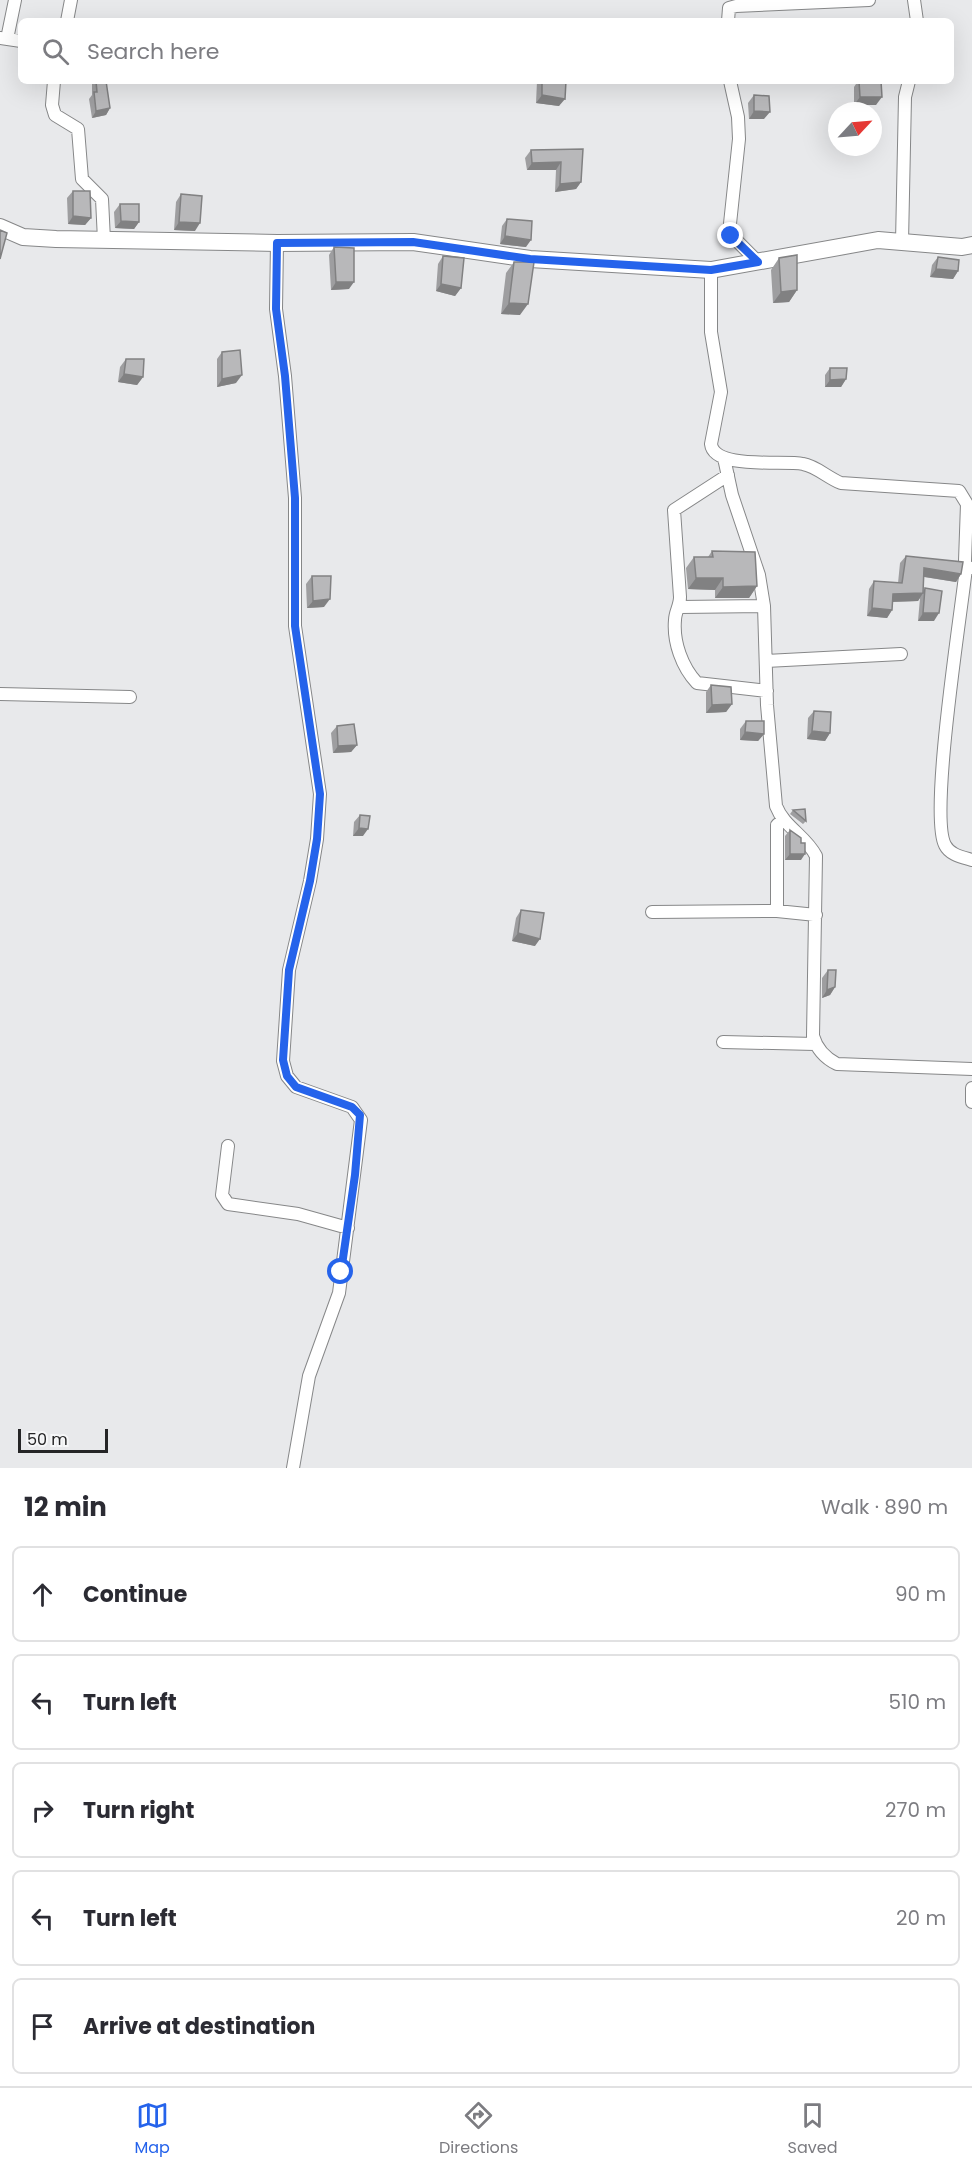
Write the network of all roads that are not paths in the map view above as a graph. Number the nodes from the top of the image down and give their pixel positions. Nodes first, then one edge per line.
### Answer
1 (15, 0) edge
2 (71, 0) edge
3 (869, 0) edge
4 (914, 0) edge
5 (68, 18) edge
6 (728, 18) edge
7 (917, 18) edge
8 (3, 39) edge
9 (18, 41) edge
10 (54, 84) edge
11 (731, 84) edge
12 (908, 84) edge
13 (0, 227) edge
14 (104, 240) junction
15 (902, 242) junction
16 (277, 243) junction
17 (972, 245) edge
18 (758, 262) junction
19 (711, 270) junction
20 (724, 458) junction
21 (728, 475) junction
22 (969, 568) edge
23 (764, 606) junction
24 (680, 607) junction
25 (901, 654) dead end
26 (765, 661) junction
27 (767, 691) junction
28 (0, 694) edge
29 (130, 697) dead end
30 (783, 819) junction
31 (972, 860) edge
32 (777, 911) junction
33 (652, 912) dead end
34 (816, 915) junction
35 (723, 1042) dead end
36 (815, 1044) junction
37 (972, 1069) edge
38 (972, 1088) edge
39 (972, 1102) edge
40 (228, 1146) dead end
41 (348, 1228) junction
42 (293, 1468) edge

1 - 8 street
2 - 5 street
3 - 6 street
4 - 7 street
8 - 9 street
10 - 14 street
11 - 18 street
12 - 15 street
13 - 14 street
14 - 16 street
15 - 17 street
15 - 18 street
16 - 19 street
16 - 41 street
18 - 19 street
19 - 20 street
20 - 21 street
20 - 22 street
21 - 23 street
21 - 24 street
22 - 31 street
23 - 24 street
23 - 26 street
24 - 27 street
25 - 26 street
26 - 27 street
27 - 30 street
28 - 29 street
30 - 32 street
30 - 34 street
32 - 33 street
32 - 34 street
34 - 36 street
35 - 36 street
36 - 37 street
38 - 39 street
40 - 41 street
41 - 42 street

